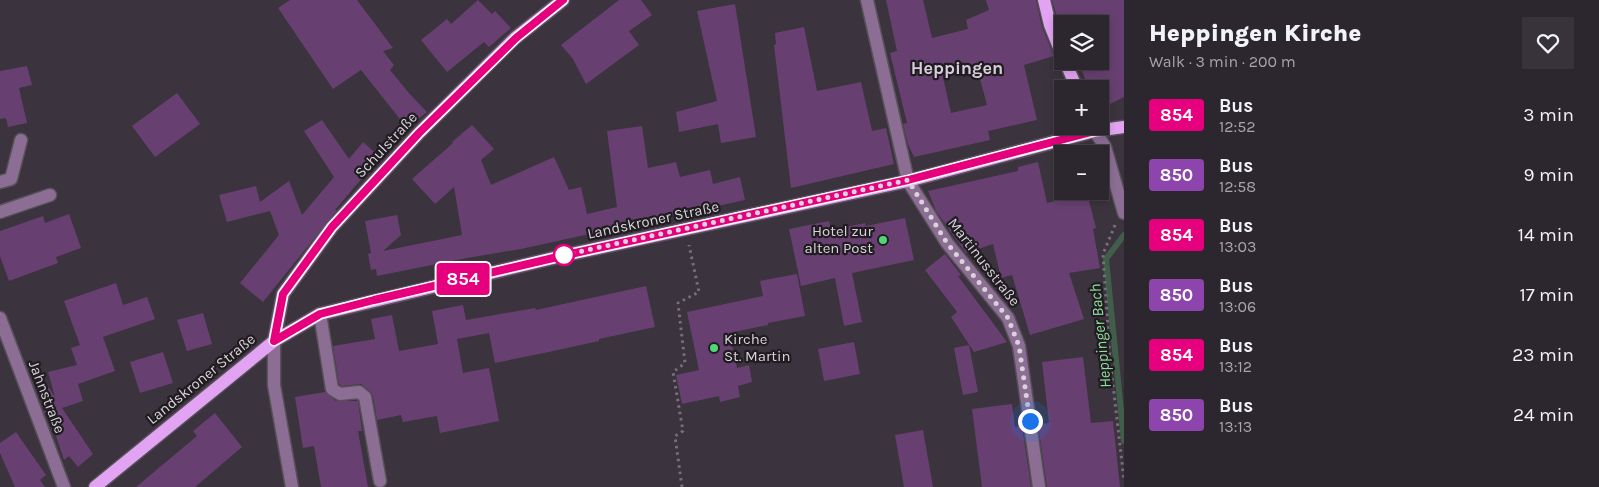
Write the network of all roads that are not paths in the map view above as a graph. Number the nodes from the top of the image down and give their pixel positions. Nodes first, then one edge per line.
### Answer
1 (562, 0) edge
2 (867, 0) edge
3 (1044, 0) edge
4 (1054, 34) edge
5 (1124, 126) edge
6 (1109, 128) edge
7 (1072, 135) edge
8 (1098, 135) edge
9 (21, 140) dead end
10 (908, 180) junction
11 (0, 182) edge
12 (50, 195) dead end
13 (1124, 209) edge
14 (0, 212) edge
15 (320, 314) junction
16 (0, 318) edge
17 (274, 341) junction
18 (380, 481) dead end
19 (64, 487) edge
20 (95, 487) edge
21 (292, 487) edge
22 (1040, 487) edge

1 - 17 main road, Schulstraße
2 - 10 street, Martinusstraße
3 - 4 main road
5 - 6 main road, Landskroner Straße
7 - 10 main road, Landskroner Straße
8 - 13 street
9 - 11 street
10 - 15 main road, Landskroner Straße
10 - 22 street, Martinusstraße
12 - 14 street
15 - 17 main road, Landskroner Straße
15 - 18 street
16 - 19 street, Jahnstraße
17 - 20 main road, Landskroner Straße
17 - 21 street

